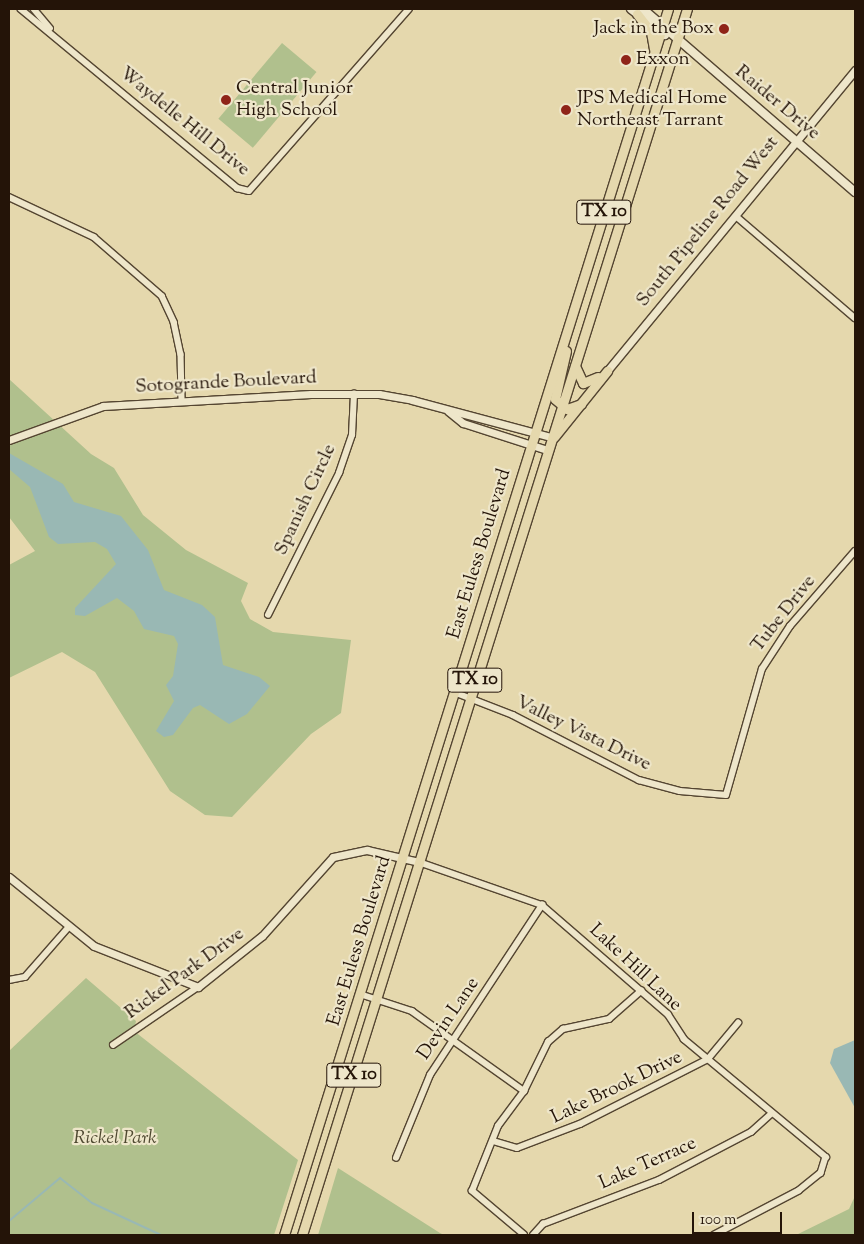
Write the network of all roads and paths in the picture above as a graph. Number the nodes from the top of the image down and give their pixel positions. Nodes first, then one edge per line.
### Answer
1 (21, 9) edge
2 (34, 9) edge
3 (410, 9) edge
4 (668, 9) edge
5 (687, 9) edge
6 (637, 10) edge
7 (662, 29) junction
8 (53, 32) junction
9 (677, 40) junction
10 (654, 53) junction
11 (855, 70) edge
12 (796, 140) junction
13 (855, 192) edge
14 (9, 198) edge
15 (736, 216) junction
16 (600, 224) junction
17 (617, 230) junction
18 (855, 318) edge
19 (568, 326) junction
20 (574, 364) junction
21 (607, 371) junction
22 (354, 394) junction
23 (182, 399) junction
24 (581, 404) junction
25 (561, 407) junction
26 (448, 411) junction
27 (535, 432) junction
28 (9, 440) edge
29 (549, 443) junction
30 (531, 444) junction
31 (855, 551) edge
32 (268, 615) dead end
33 (454, 692) junction
34 (470, 696) junction
35 (730, 791) joint
36 (402, 858) junction
37 (419, 862) junction
38 (9, 877) edge
39 (542, 905) junction
40 (67, 929) junction
41 (9, 980) edge
42 (198, 987) junction
43 (642, 991) junction
44 (360, 994) junction
45 (378, 999) junction
46 (738, 1023) dead end
47 (452, 1040) junction
48 (113, 1045) dead end
49 (708, 1059) junction
50 (524, 1091) junction
51 (772, 1113) junction
52 (493, 1141) junction
53 (396, 1158) dead end
54 (284, 1235) edge
55 (302, 1235) edge
56 (524, 1235) edge
57 (533, 1235) edge
58 (715, 1235) edge

1 - 8 street, Waydelle Hill Drive
2 - 8 street, Waydelle Hill Drive
3 - 8 street, Waydelle Hill Drive
4 - 7 main road, TX 10
5 - 9 main road, TX 10
6 - 7 main road, Raider Drive
6 - 10 main road
7 - 9 main road, Raider Drive
7 - 10 main road, East Euless Boulevard / TX 10
9 - 12 main road, Raider Drive
9 - 17 main road, East Euless Boulevard / TX 10
10 - 16 main road, East Euless Boulevard / TX 10
11 - 12 street, South Pipeline Road West
12 - 13 main road, Raider Drive
12 - 15 street, South Pipeline Road West
14 - 23 street
15 - 18 street
15 - 21 street, South Pipeline Road West
16 - 17 main road
16 - 19 main road, East Euless Boulevard / TX 10
17 - 20 main road, East Euless Boulevard / TX 10
19 - 25 main road
19 - 27 main road, East Euless Boulevard / TX 10
20 - 21 main road
20 - 25 main road, East Euless Boulevard / TX 10
21 - 24 main road
22 - 23 street, Sotogrande Boulevard
22 - 26 street, Sotogrande Boulevard
22 - 32 street, Spanish Circle
23 - 28 street, Sotogrande Boulevard
24 - 25 main road
24 - 29 main road
25 - 29 main road, East Euless Boulevard / TX 10
26 - 27 street, Sotogrande Boulevard
26 - 30 street, Sotogrande Boulevard
27 - 29 street, Sotogrande Boulevard
27 - 30 main road, East Euless Boulevard / TX 10
29 - 30 street, Sotogrande Boulevard
29 - 34 main road, East Euless Boulevard / TX 10
30 - 33 main road, East Euless Boulevard / TX 10
31 - 35 street, Tube Drive
33 - 34 street, Valley Vista Drive
33 - 36 main road, East Euless Boulevard / TX 10
34 - 35 street, Valley Vista Drive
34 - 37 main road, East Euless Boulevard / TX 10
36 - 37 street, Rickel Park Drive
36 - 42 street, Rickel Park Drive
36 - 44 main road, East Euless Boulevard / TX 10
37 - 39 street, Lake Hill Lane
37 - 45 main road, East Euless Boulevard / TX 10
38 - 40 street
39 - 43 street, Lake Hill Lane
39 - 47 street, Devin Lane
40 - 41 street
40 - 42 street
42 - 48 street, Rickel Park Drive
43 - 49 street, Lake Hill Lane
43 - 50 street
44 - 45 street
44 - 54 main road, East Euless Boulevard / TX 10
45 - 47 street
45 - 55 main road, East Euless Boulevard / TX 10
46 - 49 street, Lake Brook Drive
47 - 50 street
47 - 53 street, Devin Lane
49 - 51 street, Lake Hill Lane
49 - 52 street, Lake Brook Drive
50 - 52 street
51 - 57 street, Lake Terrace
51 - 58 street, Lake Hill Lane
52 - 56 street

